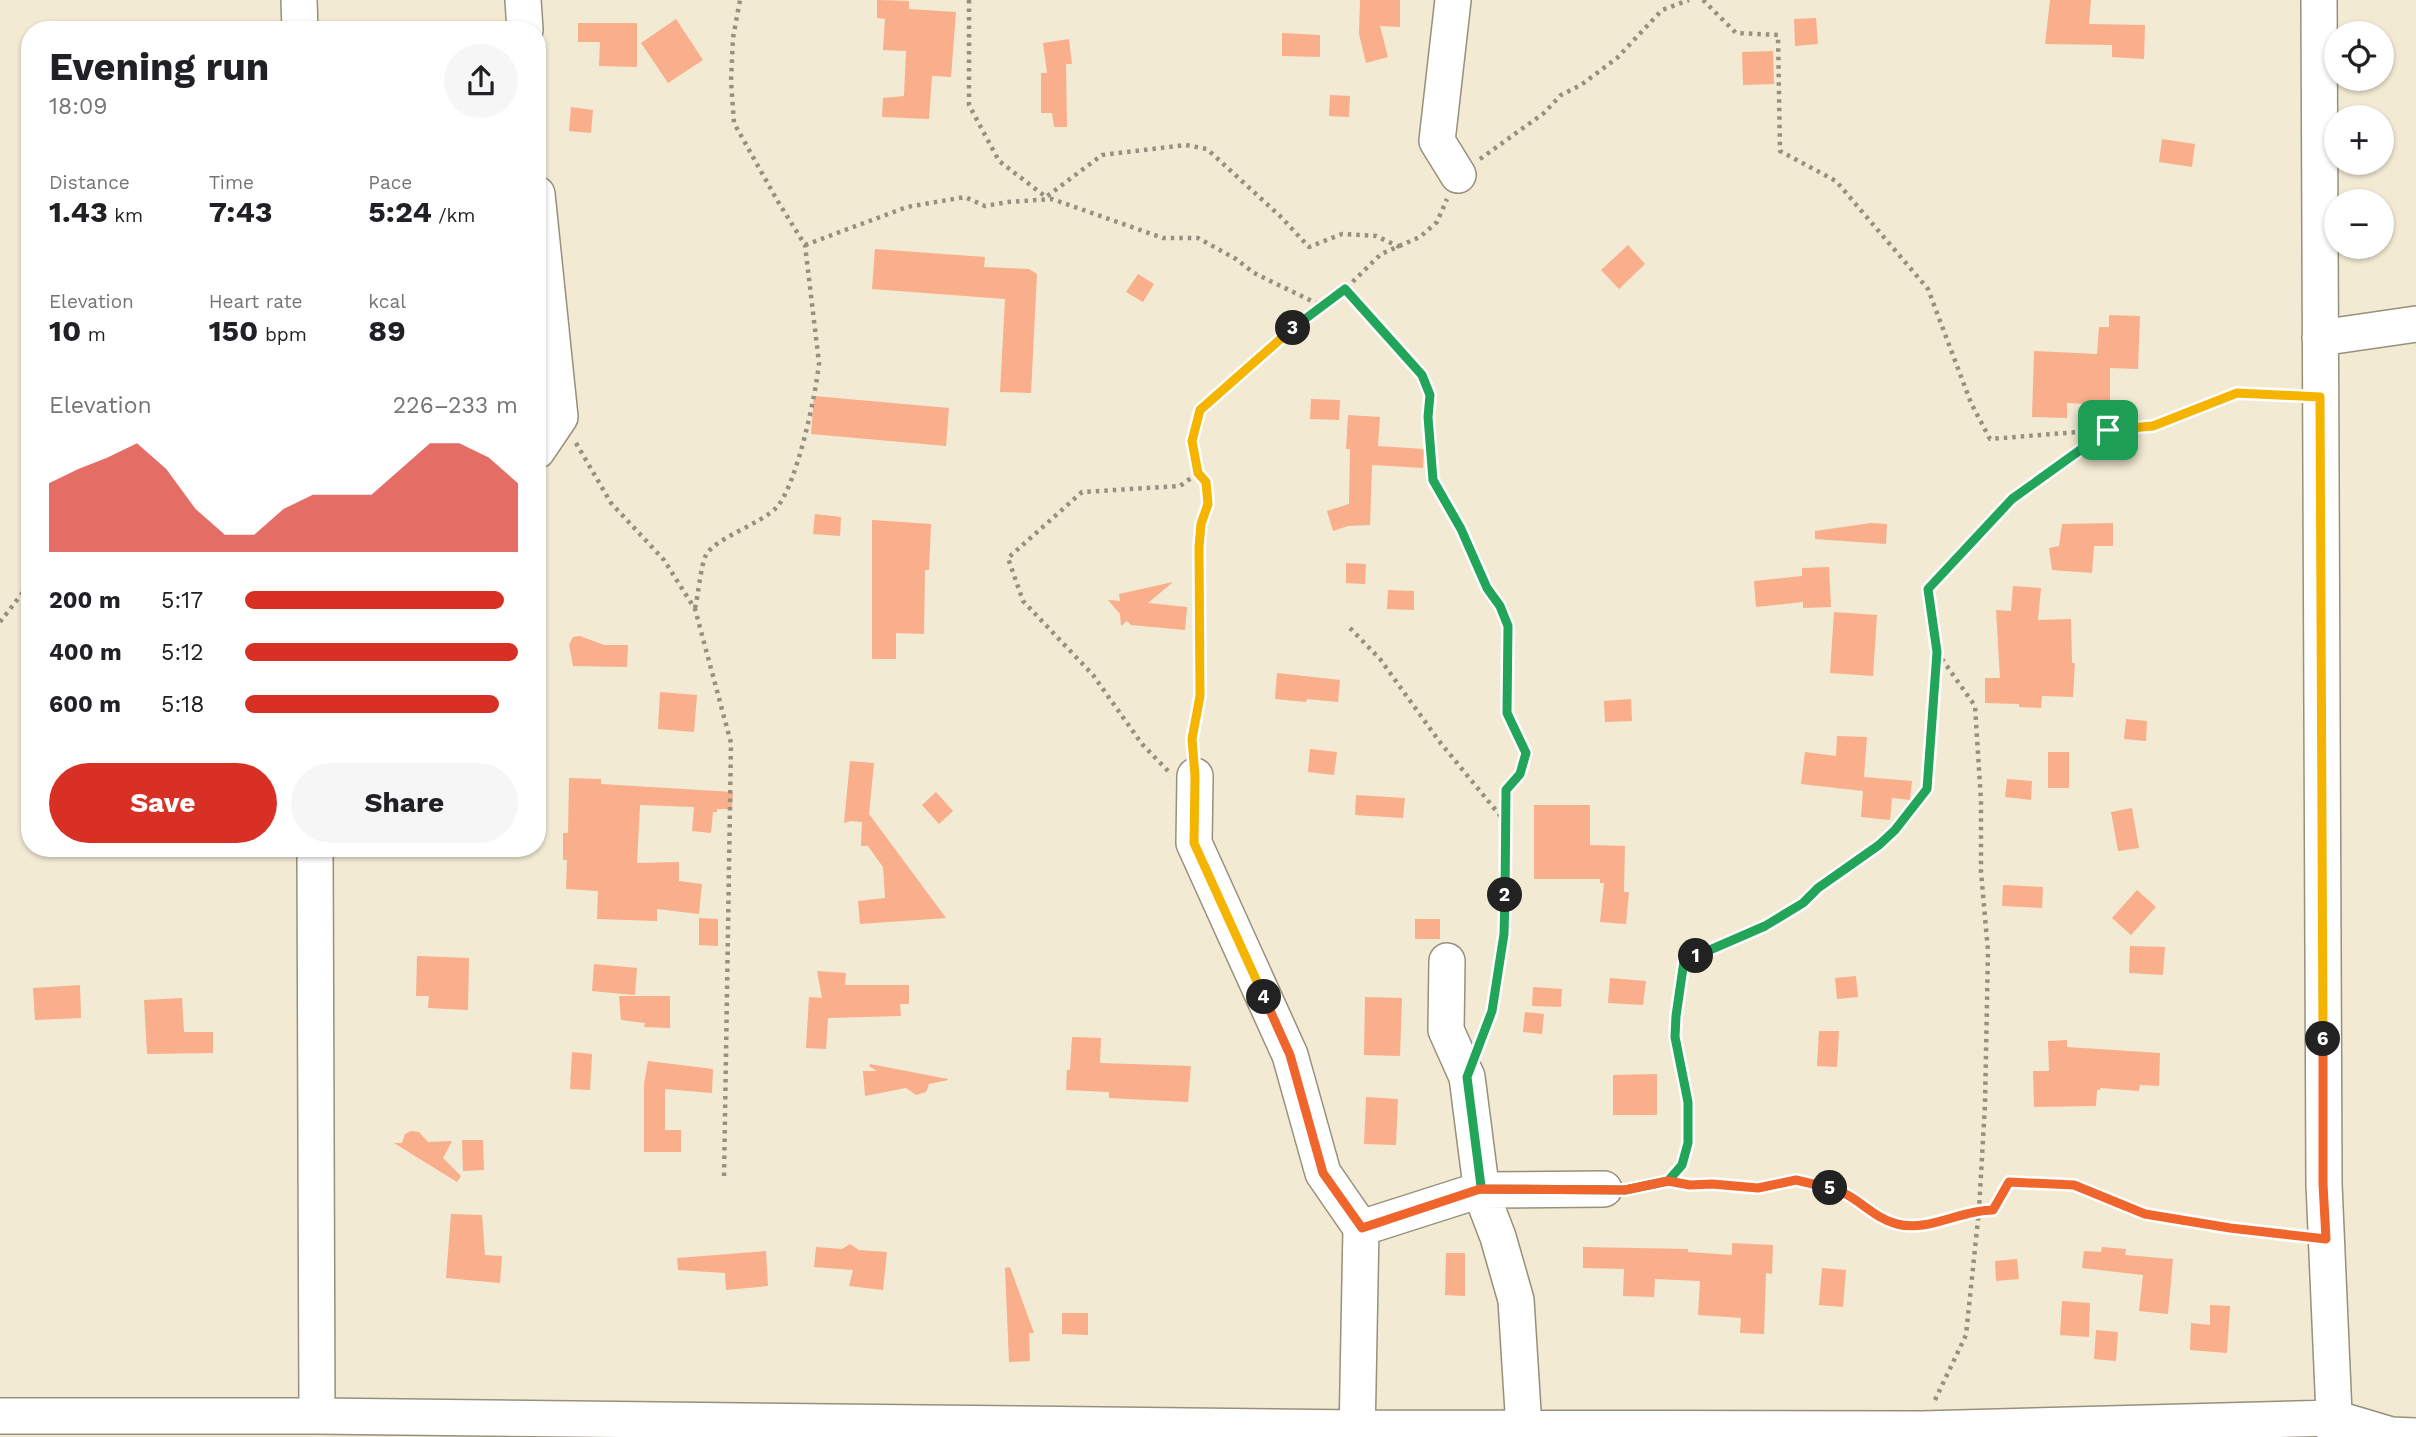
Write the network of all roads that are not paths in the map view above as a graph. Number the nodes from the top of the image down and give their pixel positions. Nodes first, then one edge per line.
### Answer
1 (299, 0) edge
2 (523, 0) edge
3 (1453, 0) edge
4 (2319, 0) edge
5 (300, 21) edge
6 (524, 21) edge
7 (1458, 175) road end
8 (546, 277) edge
9 (2416, 324) edge
10 (2319, 338) junction
11 (546, 438) edge
12 (1195, 787) road end
13 (315, 857) edge
14 (1447, 961) dead end
15 (1480, 1189) junction
16 (1604, 1189) road end
17 (1362, 1228) junction
18 (0, 1416) edge
19 (317, 1416) junction
20 (2334, 1427) edge
21 (1524, 1428) junction
22 (811, 1429) edge
23 (1358, 1433) edge
24 (2416, 1436) edge

1 - 5 street
2 - 6 street
3 - 7 street
4 - 10 street
8 - 11 street
9 - 10 street
10 - 20 street
12 - 17 street
13 - 19 street
14 - 15 street
15 - 16 street
15 - 17 street
15 - 21 street
17 - 23 street
18 - 19 street
19 - 22 street
20 - 21 street
20 - 24 street
21 - 23 street
22 - 23 street

